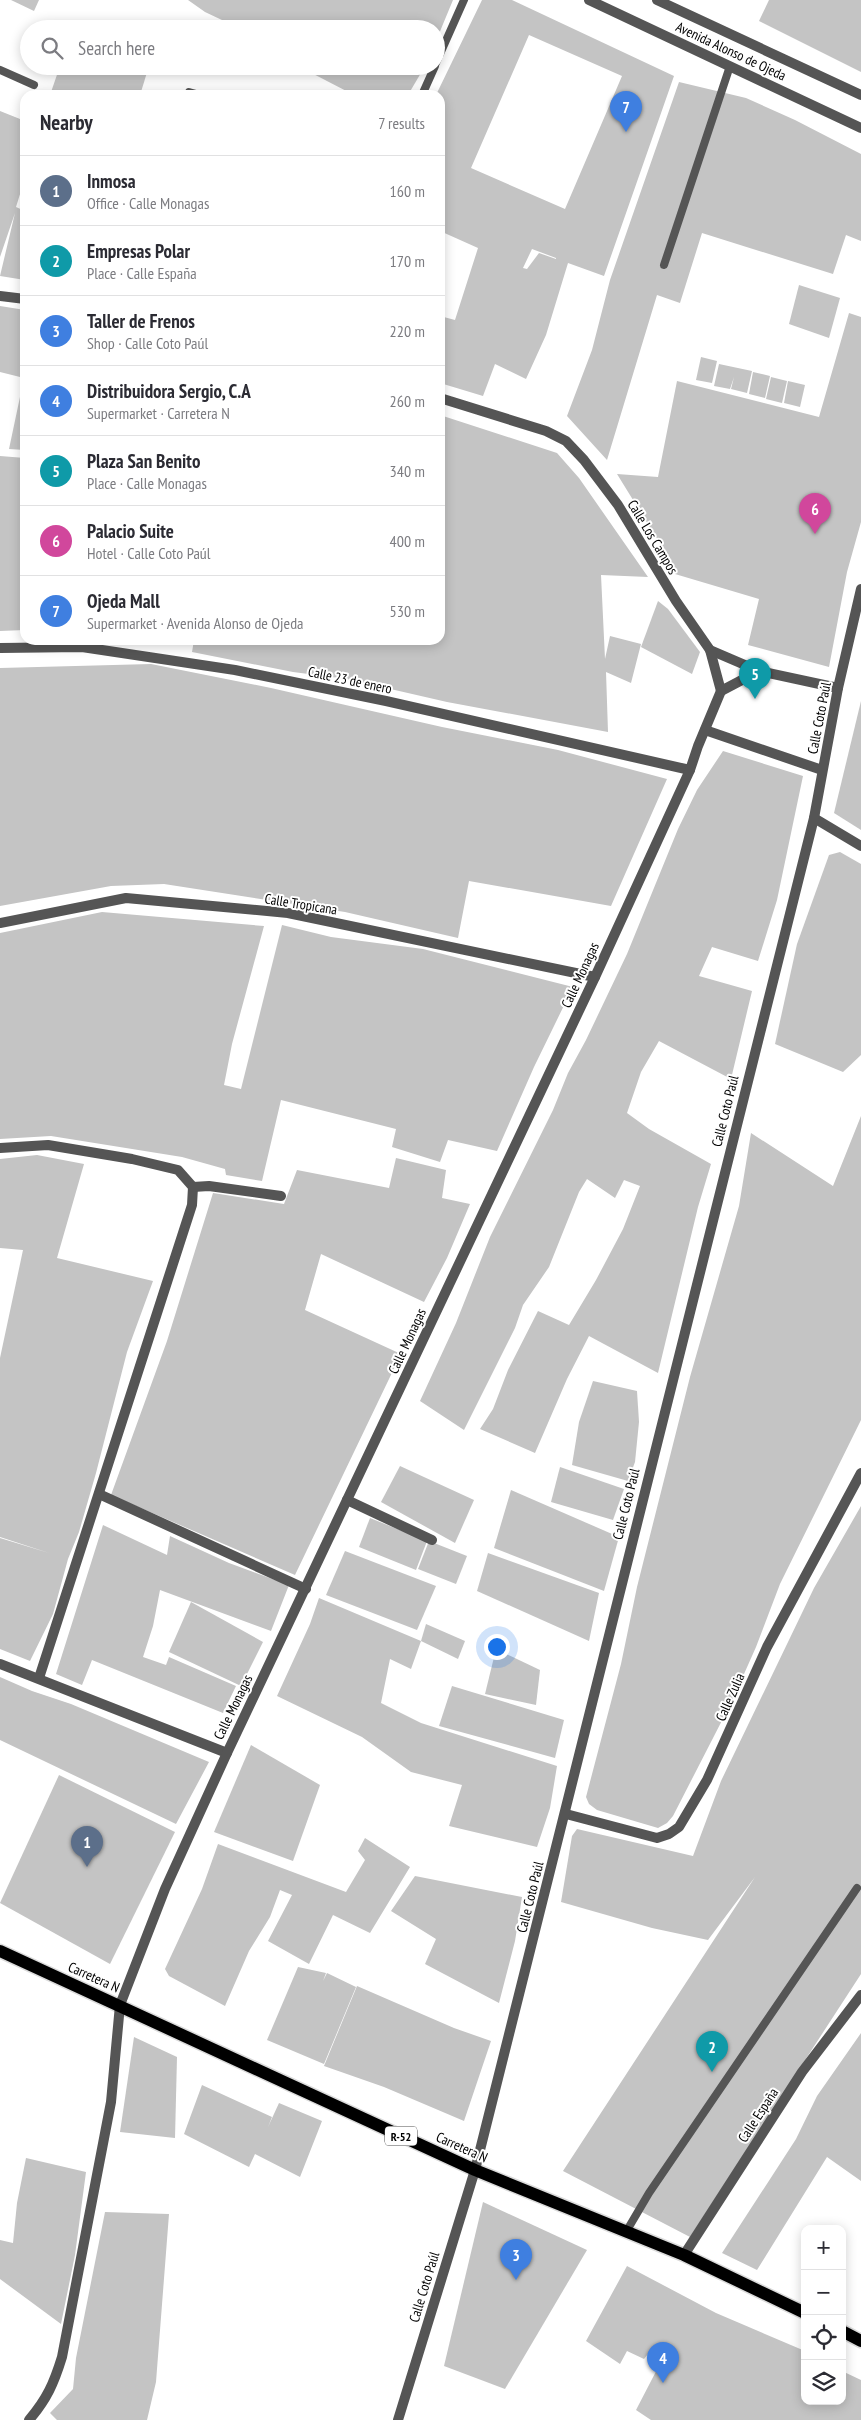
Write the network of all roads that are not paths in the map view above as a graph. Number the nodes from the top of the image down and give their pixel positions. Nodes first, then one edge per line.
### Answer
1 (464, 0) edge
2 (589, 0) edge
3 (657, 0) edge
4 (445, 44) edge
5 (730, 66) junction
6 (0, 70) edge
7 (431, 75) edge
8 (34, 85) dead end
9 (424, 90) edge
10 (861, 95) edge
11 (861, 128) edge
12 (664, 265) dead end
13 (0, 296) edge
14 (20, 299) edge
15 (445, 400) edge
16 (861, 589) edge
17 (0, 648) edge
18 (710, 650) junction
19 (759, 671) junction
20 (838, 688) junction
21 (721, 691) junction
22 (705, 730) junction
23 (690, 770) junction
24 (822, 770) junction
25 (814, 818) junction
26 (861, 846) edge
27 (0, 923) edge
28 (595, 977) junction
29 (0, 1148) edge
30 (193, 1187) junction
31 (281, 1196) dead end
32 (861, 1473) edge
33 (99, 1494) junction
34 (347, 1500) junction
35 (432, 1540) dead end
36 (306, 1588) junction
37 (0, 1664) edge
38 (39, 1678) junction
39 (227, 1753) junction
40 (566, 1814) junction
41 (857, 1888) dead end
42 (0, 1951) edge
43 (861, 1995) edge
44 (120, 2005) junction
45 (475, 2170) junction
46 (626, 2232) junction
47 (684, 2255) junction
48 (801, 2311) edge
49 (846, 2334) edge
50 (861, 2340) edge
51 (29, 2420) edge
52 (398, 2420) edge

1 - 4 lane
2 - 5 street, Avenida Alonso de Ojeda
3 - 10 street, Avenida Alonso de Ojeda
5 - 11 street, Avenida Alonso de Ojeda
5 - 12 lane
6 - 8 lane
7 - 9 lane
13 - 14 street
15 - 18 street, Calle Los Campos
16 - 20 street, Calle Coto Paúl
17 - 23 street, Calle 23 de enero
18 - 19 street
18 - 21 street
19 - 20 street
19 - 21 street
20 - 24 street, Calle Coto Paúl
21 - 22 street, Calle Monagas
22 - 23 street, Calle Monagas
22 - 24 street
23 - 28 street, Calle Monagas
24 - 25 street, Calle Coto Paúl
25 - 26 street
25 - 40 street, Calle Coto Paúl
27 - 28 street, Calle Tropicana
28 - 34 street, Calle Monagas
29 - 30 street
30 - 31 street
30 - 33 street
32 - 40 street, Calle Zulia
33 - 36 street
33 - 38 street
34 - 35 street
34 - 36 street, Calle Monagas
36 - 39 street, Calle Monagas
37 - 38 street
38 - 39 street
39 - 44 street, Calle Monagas
40 - 45 street, Calle Coto Paúl
41 - 46 lane
42 - 44 main road, Carretera N / R-52
43 - 47 street, Calle España
44 - 45 main road, Carretera N / R-52
44 - 51 street, Calle Monagas
45 - 46 main road, Carretera N / R-52
45 - 52 street, Calle Coto Paúl
46 - 47 main road, Carretera N / R-52
47 - 48 main road, Carretera N / R-52
49 - 50 main road

